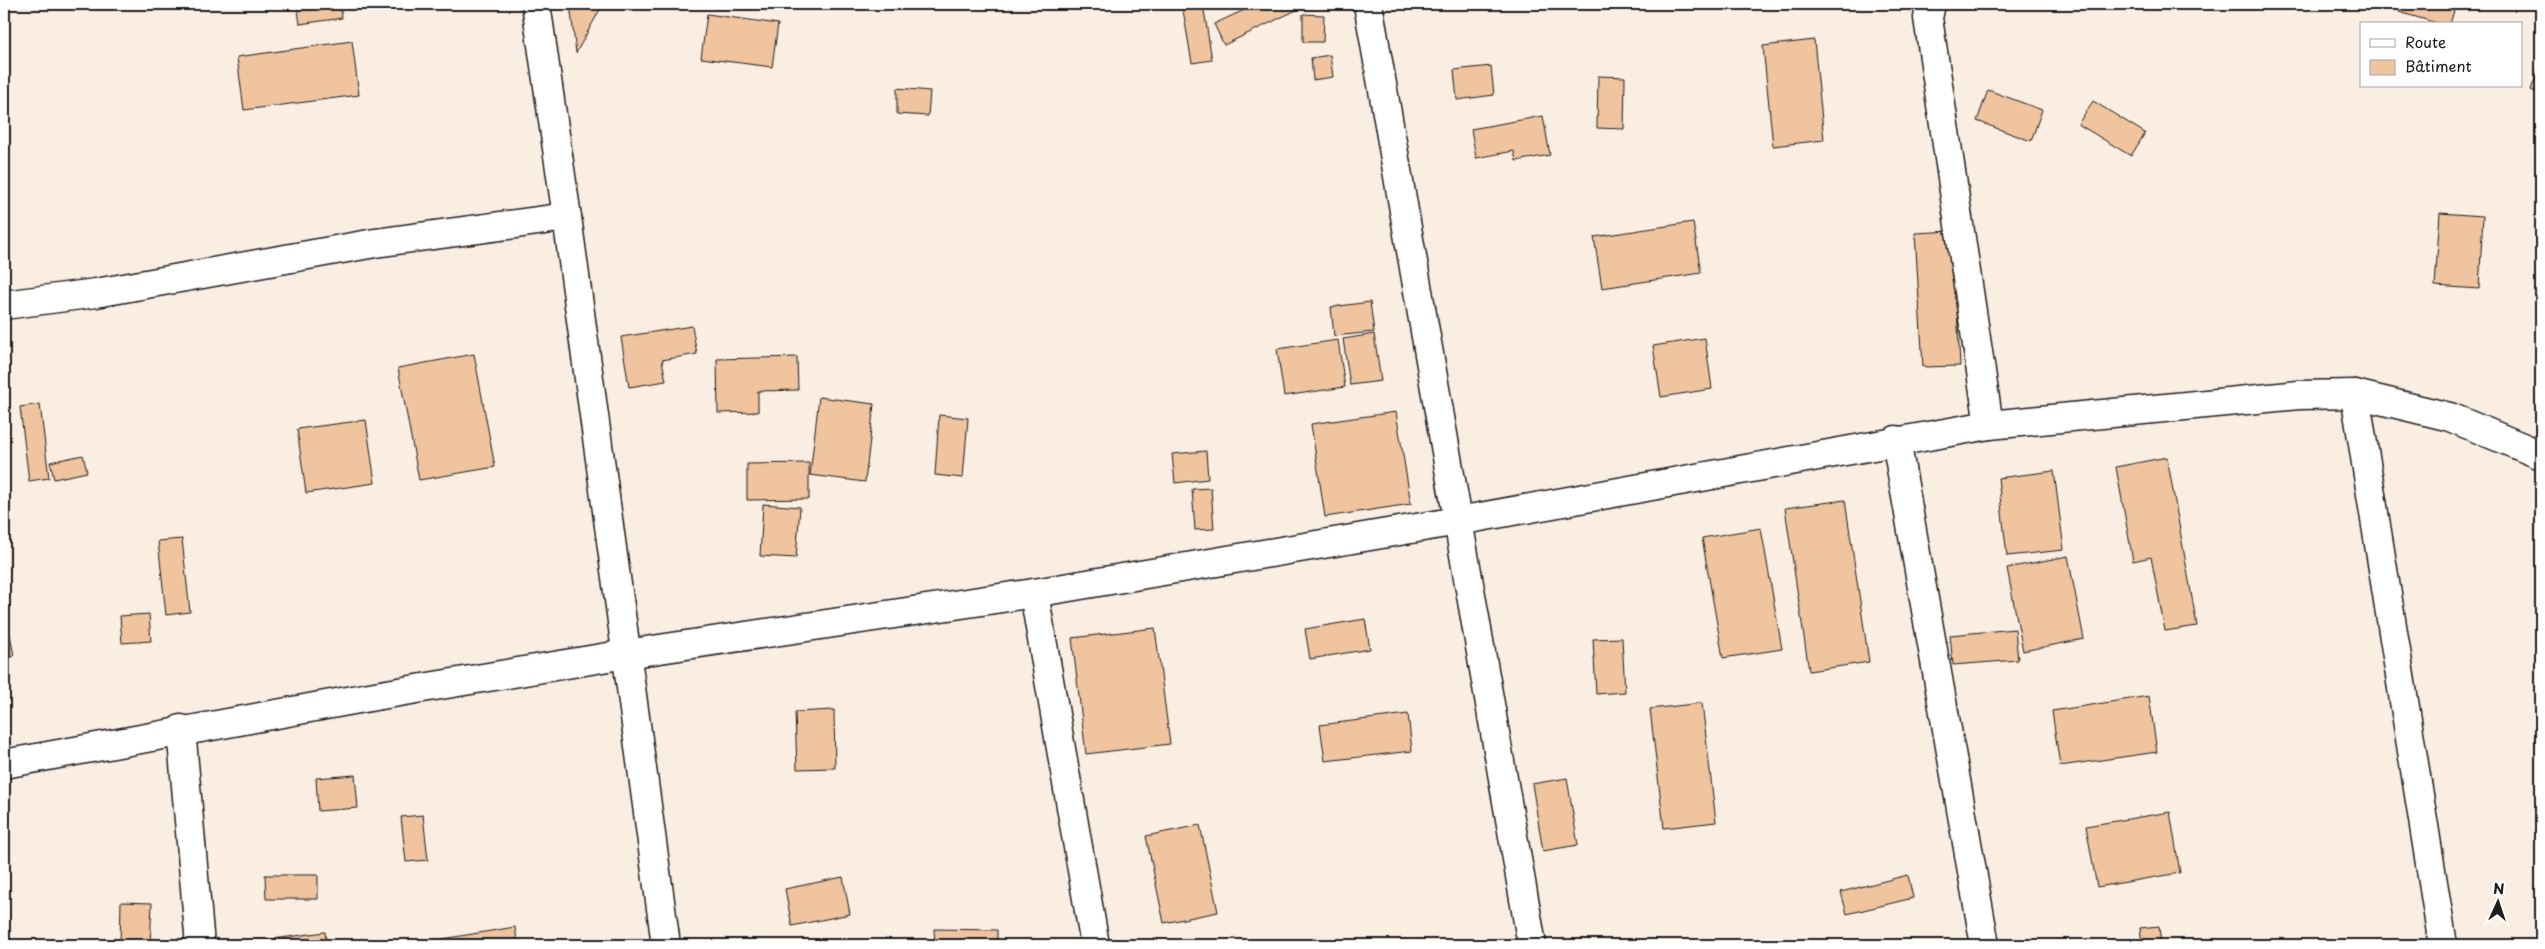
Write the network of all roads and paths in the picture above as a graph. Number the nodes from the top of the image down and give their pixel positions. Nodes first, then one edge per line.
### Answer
1 (536, 4) edge
2 (1368, 4) edge
3 (1931, 4) edge
4 (567, 217) junction
5 (4, 306) edge
6 (2355, 394) junction
7 (1988, 424) junction
8 (1896, 440) junction
9 (2541, 455) edge
10 (1458, 522) junction
11 (1034, 593) junction
12 (626, 654) junction
13 (181, 730) junction
14 (4, 764) edge
15 (2449, 943) edge
16 (200, 945) edge
17 (666, 945) edge
18 (1095, 945) edge
19 (1532, 945) edge
20 (1985, 945) edge

1 - 4 street
2 - 10 street
3 - 7 street
4 - 5 street
4 - 12 street
6 - 7 street
6 - 9 street
6 - 15 street
7 - 8 street
8 - 10 street
8 - 20 street
10 - 11 street
10 - 19 street
11 - 12 street
11 - 18 street
12 - 13 street
12 - 17 street
13 - 14 street
13 - 16 street

